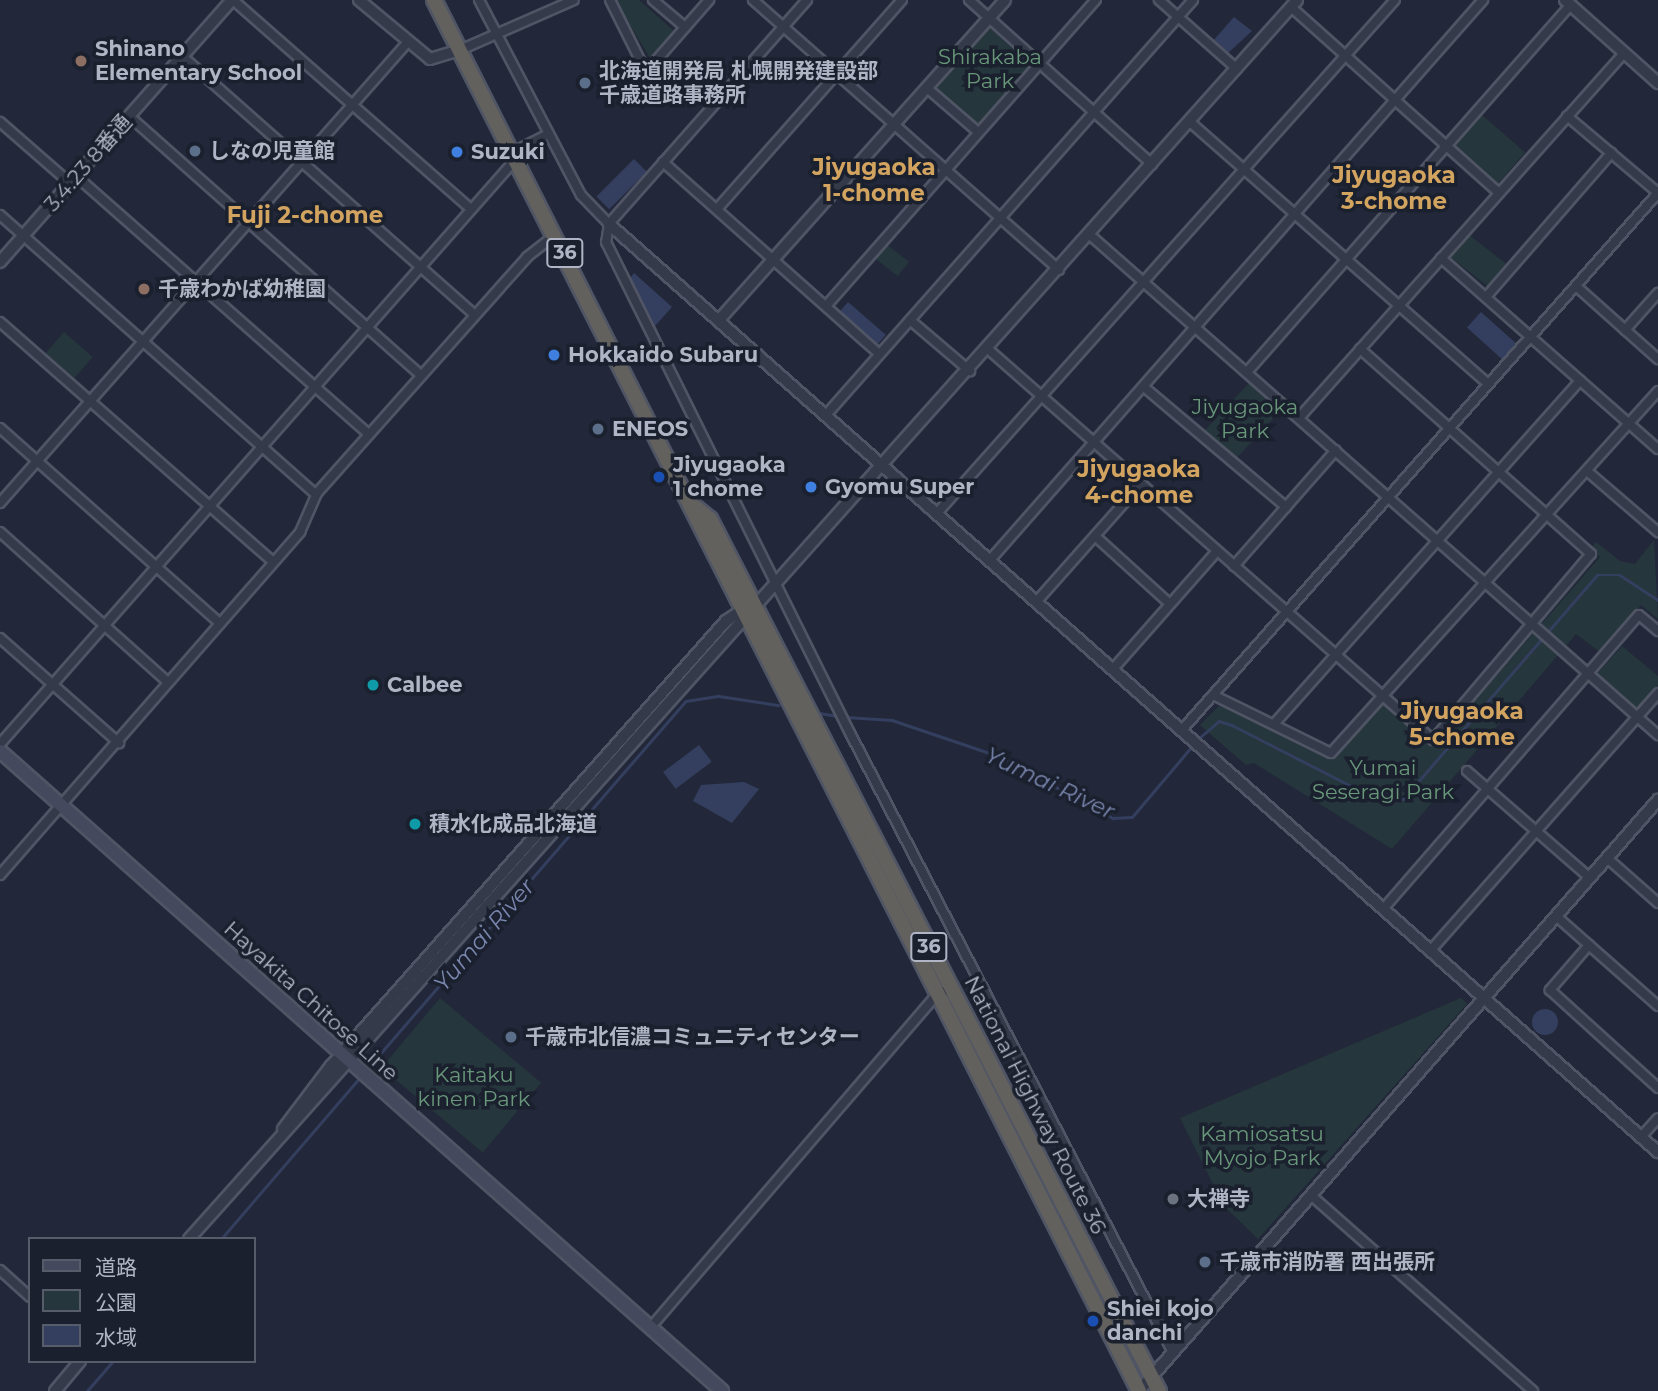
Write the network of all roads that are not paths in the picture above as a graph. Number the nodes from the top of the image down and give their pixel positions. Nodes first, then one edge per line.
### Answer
1 (232, 0) edge
2 (359, 0) edge
3 (434, 0) edge
4 (479, 0) edge
5 (575, 0) edge
6 (610, 0) edge
7 (653, 0) edge
8 (709, 0) edge
9 (753, 0) edge
10 (807, 0) edge
11 (902, 0) edge
12 (969, 0) edge
13 (1005, 0) edge
14 (1096, 0) edge
15 (1159, 0) edge
16 (1194, 0) edge
17 (1395, 0) edge
18 (1483, 0) edge
19 (1568, 3) edge
20 (1294, 4) edge
21 (1178, 17) junction
22 (989, 18) junction
23 (684, 27) junction
24 (783, 27) junction
25 (498, 38) junction
26 (408, 43) junction
27 (460, 50) junction
28 (1624, 52) junction
29 (1345, 56) junction
30 (182, 57) junction
31 (1040, 64) junction
32 (1237, 69) junction
33 (836, 74) junction
34 (1658, 83) edge
35 (927, 88) junction
36 (1394, 102) junction
37 (352, 105) junction
38 (1094, 113) junction
39 (129, 116) junction
40 (1567, 116) junction
41 (1190, 121) junction
42 (0, 122) edge
43 (894, 125) junction
44 (978, 132) junction
45 (547, 135) junction
46 (1446, 147) junction
47 (1611, 153) junction
48 (514, 155) junction
49 (663, 162) junction
50 (301, 163) junction
51 (1152, 164) junction
52 (945, 169) junction
53 (1244, 170) junction
54 (73, 179) junction
55 (1498, 192) junction
56 (1658, 193) edge
57 (471, 209) junction
58 (717, 209) junction
59 (0, 215) edge
60 (1294, 215) junction
61 (1000, 218) junction
62 (248, 223) junction
63 (609, 224) junction
64 (1090, 234) junction
65 (555, 235) junction
66 (24, 236) junction
67 (1441, 258) junction
68 (773, 259) junction
69 (1345, 261) junction
70 (0, 262) edge
71 (420, 268) junction
72 (1059, 270) junction
73 (196, 282) junction
74 (1143, 282) junction
75 (1576, 286) junction
76 (1658, 293) edge
77 (1486, 297) junction
78 (826, 306) junction
79 (1398, 307) junction
80 (475, 315) junction
81 (719, 320) junction
82 (910, 320) junction
83 (0, 321) edge
84 (367, 328) junction
85 (1194, 330) junction
86 (1625, 330) junction
87 (1531, 337) junction
88 (143, 341) junction
89 (1360, 349) junction
90 (989, 350) junction
91 (879, 354) junction
92 (1658, 359) edge
93 (970, 371) junction
94 (1247, 372) junction
95 (421, 376) junction
96 (1580, 380) junction
97 (1488, 384) junction
98 (314, 387) junction
99 (1144, 387) junction
100 (1658, 391) edge
101 (1042, 396) junction
102 (90, 401) junction
103 (826, 415) junction
104 (1299, 418) junction
105 (1629, 424) junction
106 (0, 428) edge
107 (1448, 429) junction
108 (369, 434) junction
109 (1095, 443) junction
110 (262, 447) junction
111 (1658, 449) edge
112 (1336, 450) junction
113 (38, 461) junction
114 (884, 467) junction
115 (1587, 471) junction
116 (1497, 472) junction
117 (1141, 484) junction
118 (316, 495) junction
119 (1388, 497) junction
120 (0, 503) edge
121 (210, 505) junction
122 (1286, 507) junction
123 (938, 512) junction
124 (1547, 516) junction
125 (0, 532) edge
126 (1658, 532) edge
127 (1095, 536) junction
128 (1437, 540) junction
129 (1217, 551) junction
130 (991, 559) junction
131 (273, 562) junction
132 (157, 566) junction
133 (1234, 566) junction
134 (779, 582) junction
135 (1484, 583) junction
136 (1037, 601) junction
137 (1170, 604) junction
138 (748, 610) junction
139 (1286, 613) junction
140 (220, 623) junction
141 (105, 625) junction
142 (1533, 626) junction
143 (1658, 631) edge
144 (0, 638) edge
145 (1334, 656) junction
146 (1113, 669) junction
147 (1589, 675) junction
148 (168, 682) junction
149 (52, 684) junction
150 (1658, 693) edge
151 (1213, 695) junction
152 (1383, 697) junction
153 (1637, 717) junction
154 (1274, 724) junction
155 (1184, 733) junction
156 (1658, 735) edge
157 (119, 743) junction
158 (0, 744) edge
159 (0, 751) edge
160 (1467, 771) dead end
161 (1488, 789) junction
162 (1658, 800) edge
163 (61, 806) junction
164 (1536, 831) junction
165 (1607, 858) junction
166 (0, 873) edge
167 (1590, 878) junction
168 (1658, 902) edge
169 (1384, 908) junction
170 (1556, 916) junction
171 (1589, 945) junction
172 (1431, 950) junction
173 (944, 991) junction
174 (1484, 997) junction
175 (1658, 1006) edge
176 (356, 1066) junction
177 (1658, 1088) edge
178 (1658, 1118) edge
179 (1641, 1137) junction
180 (1658, 1152) edge
181 (1314, 1198) junction
182 (190, 1237) edge
183 (0, 1270) edge
184 (28, 1295) edge
185 (650, 1328) junction
186 (1173, 1353) junction
187 (78, 1363) edge
188 (1155, 1384) edge
189 (55, 1391) edge
190 (722, 1391) edge
191 (1139, 1391) edge
192 (1533, 1391) edge

1 - 30 street, 3.4.23 8番通
1 - 37 street
2 - 26 street
3 - 27 highway, National Highway Route 36 / 36
4 - 25 street
5 - 25 street
6 - 23 street
7 - 23 street
8 - 23 street
9 - 24 street
10 - 24 street
11 - 33 street
12 - 22 street
13 - 22 street
14 - 31 street
15 - 21 street
16 - 21 street
17 - 29 street
18 - 36 street
19 - 28 street
19 - 46 street
20 - 29 street
20 - 32 street
21 - 32 street
21 - 38 street
22 - 31 street
22 - 35 street
24 - 33 street
24 - 49 street
25 - 27 street
25 - 45 street
26 - 27 street
26 - 37 street
27 - 48 highway, National Highway Route 36 / 36
28 - 34 street
28 - 40 street
29 - 36 street
29 - 53 street
30 - 39 street, 3.4.23 8番通
30 - 50 street
31 - 38 street
31 - 44 street
32 - 41 street
33 - 43 street
33 - 58 street
35 - 43 street
35 - 44 street
36 - 46 street
36 - 60 street
37 - 50 street
37 - 57 street
38 - 51 street
38 - 61 street
39 - 54 street, 3.4.23 8番通
39 - 62 street
40 - 47 street
40 - 55 street
41 - 51 street
41 - 53 street
42 - 54 street
43 - 52 street
43 - 68 street
44 - 52 street
45 - 48 street
45 - 63 street
46 - 55 street
46 - 69 street
47 - 56 street
47 - 77 street
48 - 57 street
48 - 65 highway, National Highway Route 36 / 36
49 - 58 street
49 - 63 street
50 - 62 street
50 - 71 street
51 - 64 street
52 - 61 street
52 - 78 street
53 - 60 street
53 - 74 street
54 - 66 street, 3.4.23 8番通
54 - 73 street
55 - 67 street
56 - 75 street
57 - 71 street
58 - 68 street
59 - 66 street
60 - 69 street
60 - 85 street
61 - 72 street
61 - 82 street
62 - 73 street
62 - 84 street
63 - 81 street
63 - 134 street
64 - 72 street
64 - 74 street
65 - 80 street
65 - 138 highway, National Highway Route 36 / 36
66 - 70 street, 3.4.23 8番通
66 - 88 street
67 - 77 street
67 - 79 street
68 - 78 street
68 - 81 street
69 - 79 street
69 - 94 street
71 - 80 street
71 - 84 street
72 - 90 street
73 - 88 street
73 - 98 street
74 - 85 street
74 - 101 street
75 - 86 street
75 - 87 street
76 - 86 street
77 - 87 street
78 - 91 street
79 - 89 street
79 - 97 street
80 - 95 street
81 - 103 street
82 - 91 street
82 - 93 street
83 - 102 street
84 - 95 street
84 - 98 street
85 - 94 street
85 - 99 street
86 - 92 street
87 - 96 street
87 - 97 street
88 - 102 street
88 - 110 street
89 - 104 street
89 - 107 street
90 - 93 street
90 - 101 street
91 - 103 street
93 - 114 street
94 - 104 street
95 - 108 street
96 - 105 street
96 - 116 street
97 - 107 street
98 - 108 street
98 - 110 street
99 - 109 street
99 - 122 street
100 - 105 street
101 - 109 street
101 - 123 street
102 - 113 street
102 - 121 street
103 - 114 street
104 - 112 street
105 - 111 street
105 - 115 street
106 - 113 street
107 - 116 street
107 - 119 street
108 - 118 street
109 - 117 street
109 - 130 street
110 - 118 street
110 - 121 street
112 - 119 street
112 - 122 street
113 - 120 street
113 - 132 street
114 - 123 street
114 - 134 street
115 - 124 street
115 - 126 street
116 - 124 street
116 - 128 street
117 - 127 street
117 - 129 street
118 - 131 street
119 - 128 street
119 - 139 street
121 - 131 street
121 - 132 street
122 - 133 street
123 - 130 street
124 - 135 street
124 - 142 street
125 - 141 street
127 - 136 street
127 - 137 street
128 - 135 street
128 - 145 street
129 - 133 street
129 - 137 street
130 - 136 street
131 - 140 street
132 - 140 street
132 - 141 street
133 - 139 street
134 - 138 street
134 - 186 street
135 - 142 street
135 - 152 street
136 - 146 street
137 - 146 street
138 - 173 highway, National Highway Route 36 / 36
138 - 176 street
139 - 145 street
139 - 151 street
140 - 148 street
141 - 148 street
141 - 149 street
142 - 147 street
142 - 152 street
143 - 147 street
144 - 149 street
145 - 152 street
145 - 154 street
146 - 155 street
147 - 153 street
147 - 161 street
148 - 157 street
149 - 157 street
149 - 158 street
150 - 153 street
151 - 154 street
151 - 155 street
152 - 154 street
153 - 156 street
153 - 164 street
155 - 169 street
157 - 163 street
159 - 163 main road, Hayakita Chitose Line
160 - 161 street
161 - 164 street
161 - 169 street
162 - 165 street
163 - 166 street
163 - 176 main road, Hayakita Chitose Line
164 - 167 street
164 - 172 street
165 - 167 street
165 - 168 street
167 - 170 street
169 - 172 street
170 - 171 street
170 - 174 street
171 - 175 street
171 - 177 street
172 - 174 street
173 - 185 street
173 - 188 highway, National Highway Route 36 / 36
173 - 191 highway, National Highway Route 36 / 36
174 - 179 street
174 - 181 street
176 - 182 street
176 - 185 main road, Hayakita Chitose Line
178 - 179 street
179 - 180 street
181 - 186 street
181 - 192 street
183 - 184 street
185 - 190 main road, Hayakita Chitose Line
186 - 188 street
187 - 189 street
188 - 191 street

